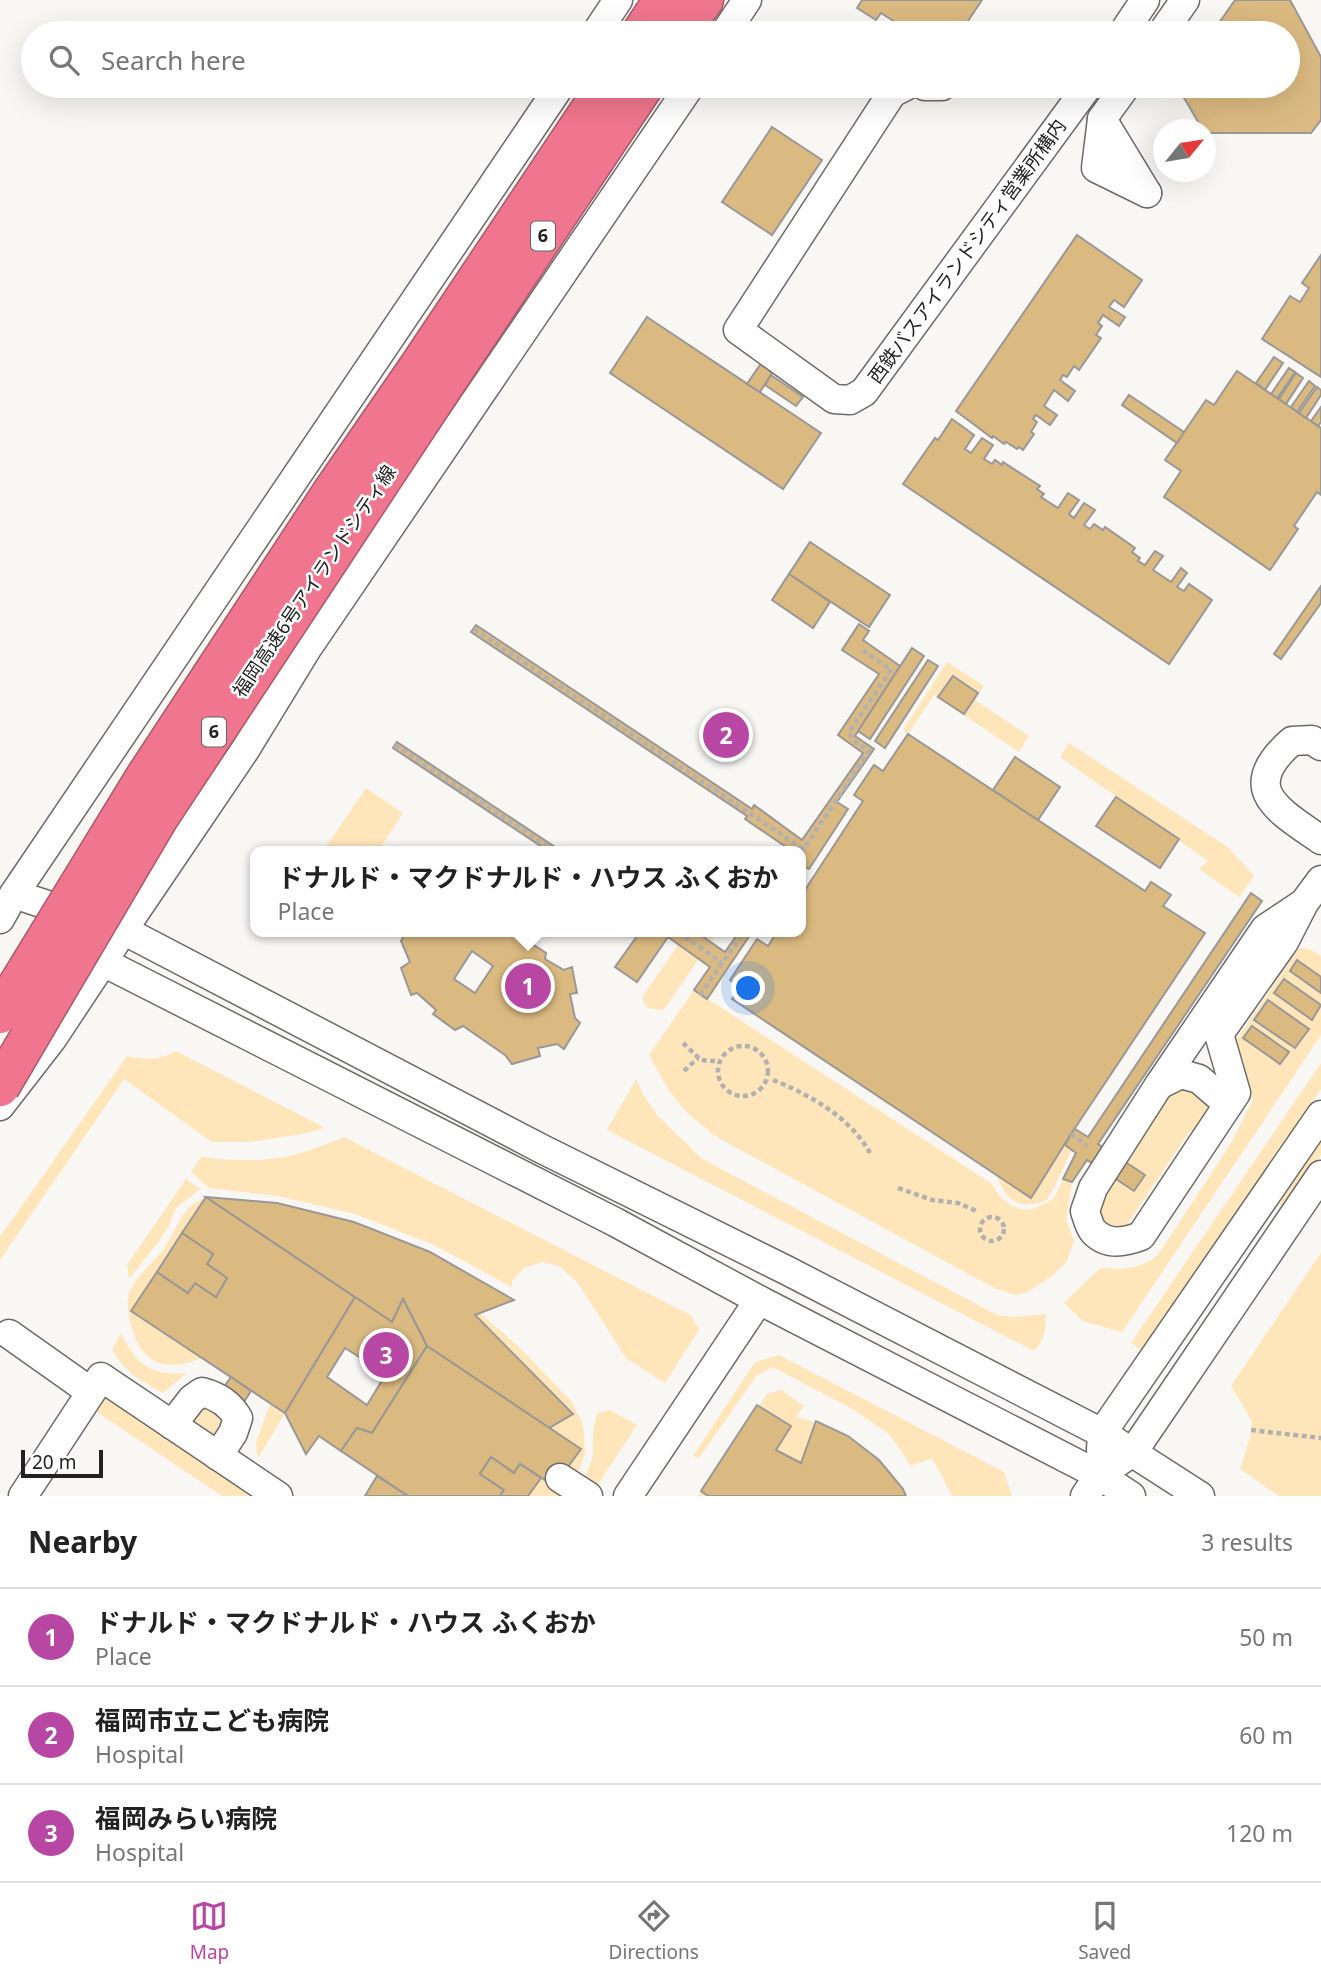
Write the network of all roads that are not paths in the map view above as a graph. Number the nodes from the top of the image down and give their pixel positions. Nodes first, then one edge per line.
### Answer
1 (618, 0) edge
2 (747, 0) edge
3 (1145, 0) edge
4 (1185, 0) edge
5 (685, 11) edge
6 (604, 21) edge
7 (665, 21) edge
8 (733, 21) edge
9 (1131, 21) edge
10 (1170, 21) edge
11 (552, 98) edge
12 (599, 98) edge
13 (635, 98) edge
14 (682, 98) edge
15 (889, 98) edge
16 (1077, 98) edge
17 (1118, 98) edge
18 (1102, 120) dead end
19 (430, 378) junction
20 (1321, 746) edge
21 (1321, 840) edge
22 (1321, 880) edge
23 (7, 889) edge
24 (1313, 909) edge
25 (0, 919) edge
26 (123, 930) junction
27 (103, 962) junction
28 (0, 1014) edge
29 (1159, 1085) junction
30 (0, 1087) edge
31 (1228, 1104) junction
32 (0, 1106) edge
33 (1321, 1115) edge
34 (1321, 1175) edge
35 (759, 1300) junction
36 (9, 1335) dead end
37 (90, 1392) junction
38 (172, 1425) junction
39 (1102, 1433) junction
40 (1133, 1452) junction
41 (218, 1456) junction
42 (560, 1478) dead end
43 (1092, 1485) edge
44 (23, 1496) edge
45 (278, 1496) edge
46 (588, 1496) edge
47 (628, 1496) edge
48 (1130, 1496) edge
49 (1200, 1496) edge

1 - 6 street
2 - 8 street
3 - 9 street
4 - 10 street
5 - 7 highway
11 - 23 street
12 - 19 highway, 福岡高速6号アイランドシティ線 / 6
13 - 19 highway, 福岡高速6号アイランドシティ線 / 6
14 - 26 street
15 - 16 street, 西鉄バスアイランドシティ営業所構内
17 - 18 street
19 - 28 highway, 福岡高速6号アイランドシティ線 / 6, bridge
19 - 30 highway, 福岡高速6号アイランドシティ線 / 6, bridge
20 - 21 street
22 - 24 street
23 - 25 street
23 - 26 street
23 - 27 street
24 - 29 street
24 - 31 street
26 - 27 street
26 - 39 street
27 - 32 street
27 - 35 street
29 - 31 street
29 - 31 street
33 - 39 street
34 - 40 street
35 - 43 street
35 - 47 street
36 - 37 street
37 - 38 street
37 - 44 street
38 - 41 street
38 - 41 street
39 - 40 street
39 - 43 street
40 - 43 street
40 - 49 street
41 - 45 street
42 - 46 street
43 - 48 street

